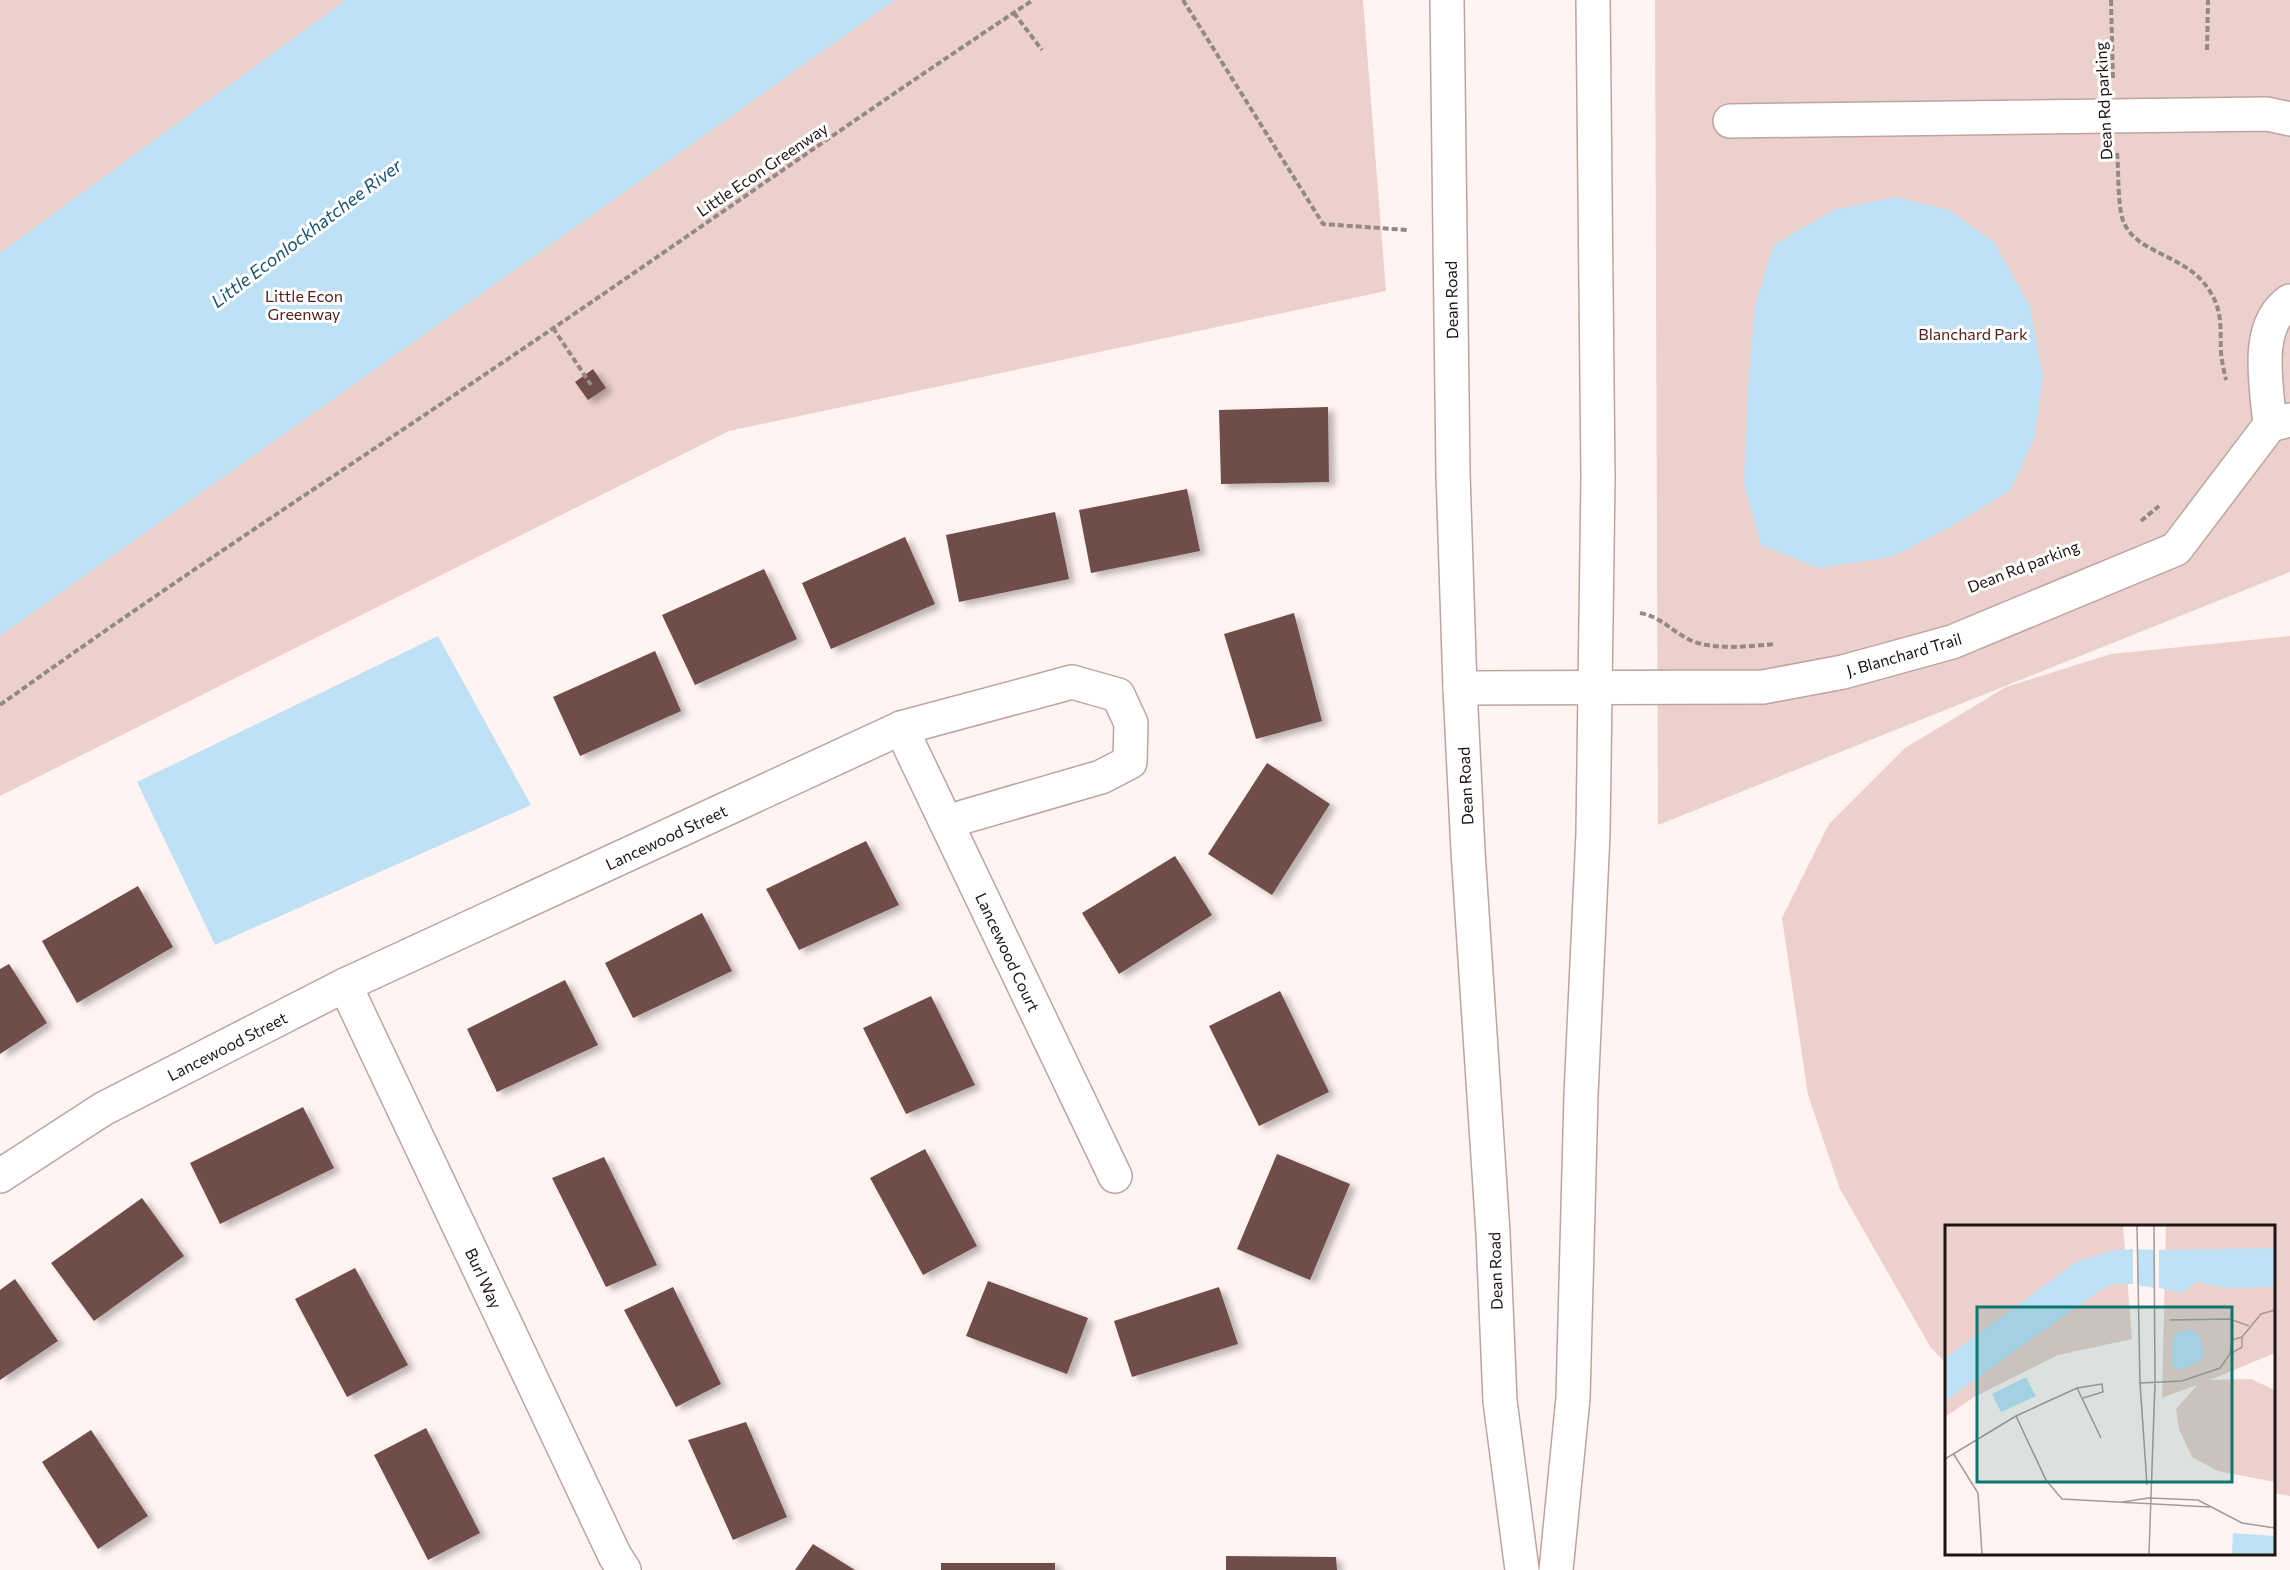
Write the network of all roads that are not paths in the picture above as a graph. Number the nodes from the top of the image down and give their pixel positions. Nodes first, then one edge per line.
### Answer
1 (1447, 0) edge
2 (1593, 0) edge
3 (2290, 119) edge
4 (1730, 121) dead end
5 (2290, 301) edge
6 (2280, 422) edge
7 (1460, 688) junction
8 (1596, 688) junction
9 (901, 728) junction
10 (946, 822) junction
11 (345, 985) junction
12 (0, 1176) edge
13 (1115, 1176) dead end
14 (624, 1570) edge
15 (1522, 1570) edge
16 (1556, 1570) edge

1 - 7 street, Dean Road
2 - 8 street
3 - 4 street
5 - 6 street, J. Blanchard Trail
6 - 8 street, J. Blanchard Trail
7 - 8 street, J. Blanchard Trail
7 - 15 street, Dean Road
8 - 16 street
9 - 10 street, Lancewood Court
9 - 10 street, Lancewood Street
9 - 11 street, Lancewood Street
10 - 13 street, Lancewood Court
11 - 12 street, Lancewood Street
11 - 14 street, Burl Way

